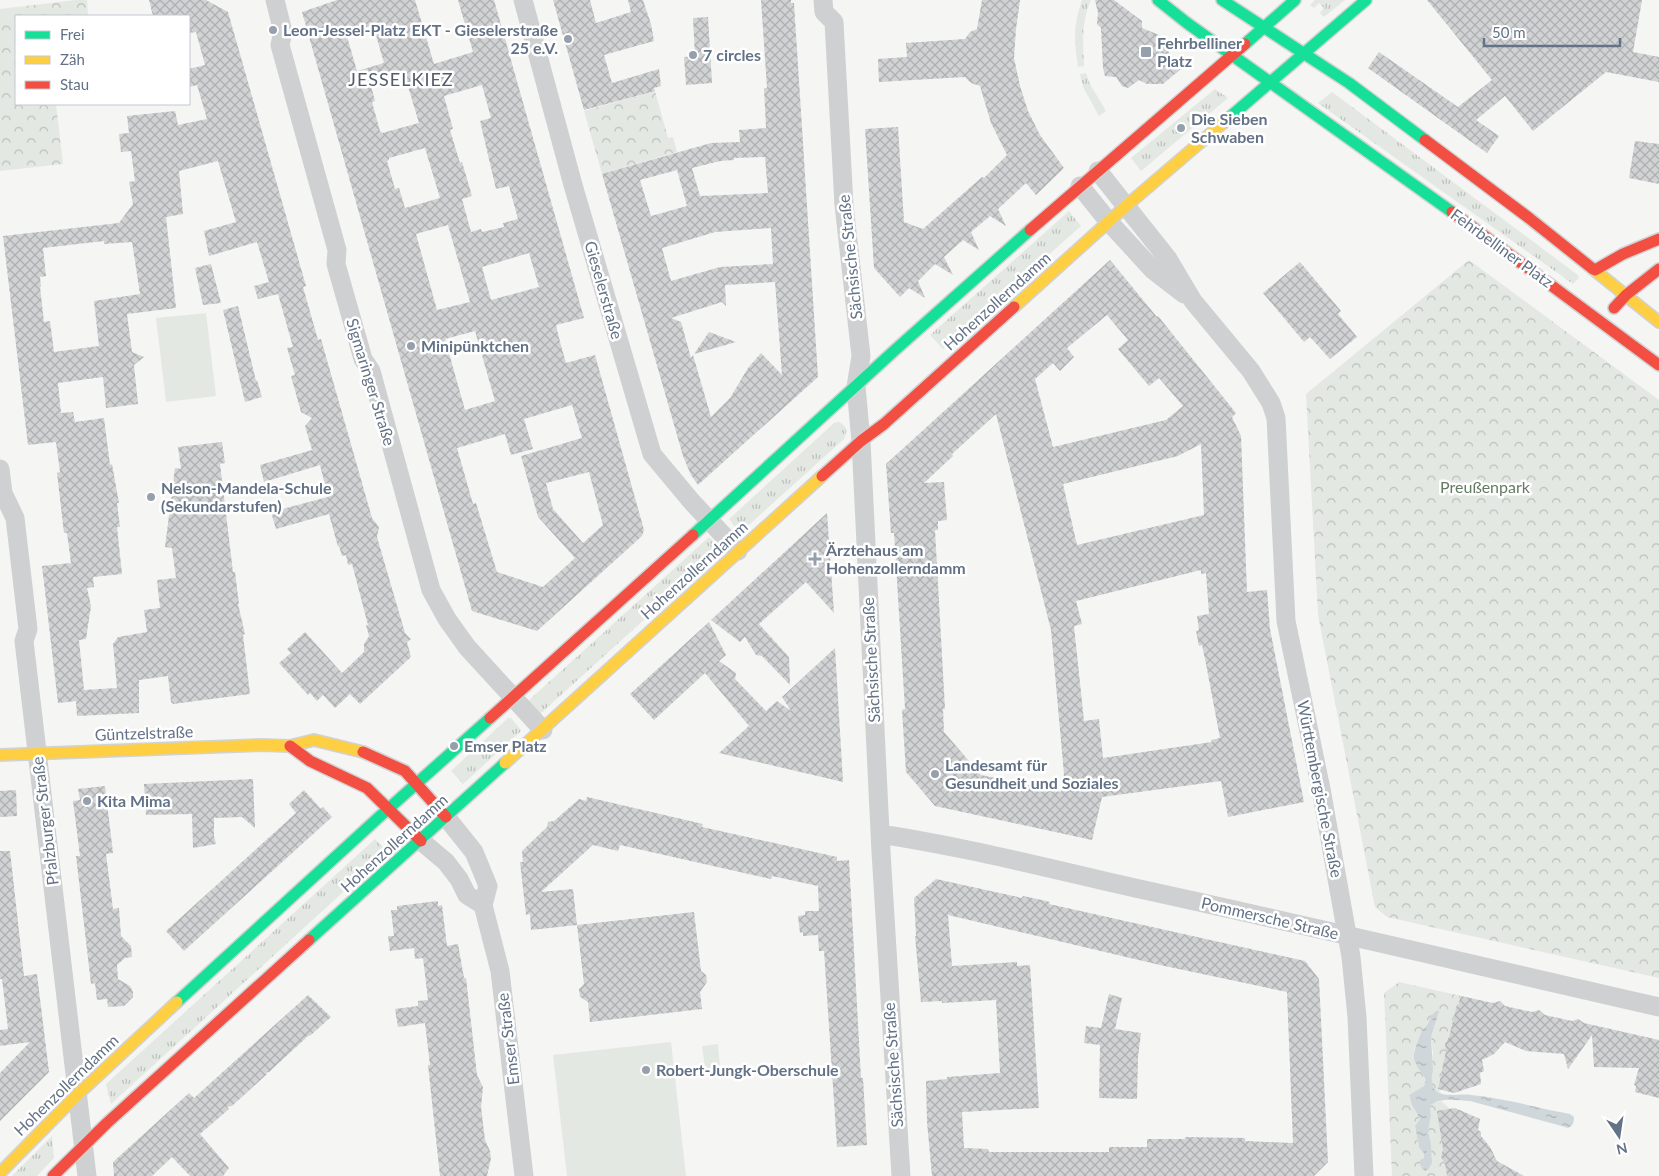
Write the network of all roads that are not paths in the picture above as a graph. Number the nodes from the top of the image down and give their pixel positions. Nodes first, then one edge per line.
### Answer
1 (275, 0) edge
2 (523, 0) edge
3 (823, 0) edge
4 (1158, 0) edge
5 (1222, 0) edge
6 (1295, 0) edge
7 (1366, 0) edge
8 (1263, 27) junction
9 (1303, 53) junction
10 (1233, 56) junction
11 (1270, 82) junction
12 (1098, 171) junction
13 (1080, 186) junction
14 (1126, 206) junction
15 (1108, 222) junction
16 (1659, 239) edge
17 (1659, 269) edge
18 (1595, 270) junction
19 (1626, 295) junction
20 (1193, 301) junction
21 (1602, 321) junction
22 (1659, 322) edge
23 (1659, 364) edge
24 (856, 387) junction
25 (860, 441) junction
26 (0, 469) edge
27 (709, 520) junction
28 (738, 551) junction
29 (514, 698) junction
30 (543, 730) junction
31 (290, 746) junction
32 (38, 753) junction
33 (0, 755) edge
34 (417, 784) junction
35 (389, 809) junction
36 (446, 818) junction
37 (880, 834) junction
38 (421, 840) junction
39 (483, 905) junction
40 (1347, 936) junction
41 (1659, 1007) edge
42 (77, 1095) junction
43 (83, 1145) junction
44 (0, 1173) edge
45 (53, 1176) edge
46 (87, 1176) edge
47 (524, 1176) edge
48 (900, 1176) edge
49 (1364, 1176) edge

1 - 29 street, Sigmaringer Straße
2 - 27 street, Gieselerstraße
3 - 24 street, Sächsische Straße
4 - 10 main road, Fehrbelliner Platz
5 - 8 main road
6 - 8 main road, Hohenzollerndamm
7 - 9 main road, Hohenzollerndamm
8 - 9 main road
8 - 10 main road, Hohenzollerndamm
9 - 11 main road, Hohenzollerndamm
9 - 18 main road
10 - 11 main road, Fehrbelliner Platz
10 - 12 main road, Hohenzollerndamm
11 - 14 main road, Hohenzollerndamm
11 - 21 main road, Fehrbelliner Platz
12 - 13 main road, Hohenzollerndamm
12 - 14 street
13 - 15 street
13 - 24 main road, Hohenzollerndamm
14 - 15 main road, Hohenzollerndamm
14 - 20 street
15 - 20 street
15 - 25 main road, Hohenzollerndamm
16 - 18 main road
17 - 19 main road
18 - 19 main road
19 - 21 main road
19 - 22 main road
20 - 40 street, Württembergische Straße
21 - 23 main road, Fehrbelliner Platz
24 - 25 street, Sächsische Straße
24 - 27 main road, Hohenzollerndamm
25 - 28 main road, Hohenzollerndamm
25 - 37 street, Sächsische Straße
26 - 32 street, Pfalzburger Straße
27 - 28 street, Gieselerstraße
27 - 29 main road, Hohenzollerndamm
28 - 30 main road, Hohenzollerndamm
29 - 30 street, Sigmaringer Straße
29 - 34 main road, Hohenzollerndamm
30 - 36 main road, Hohenzollerndamm
31 - 32 main road, Güntzelstraße
31 - 34 main road, Güntzelstraße
31 - 35 main road
32 - 33 main road, Güntzelstraße
32 - 42 street, Pfalzburger Straße
34 - 35 main road, Hohenzollerndamm
34 - 36 main road, Güntzelstraße
35 - 38 main road
35 - 42 main road, Hohenzollerndamm
36 - 38 main road, Hohenzollerndamm
36 - 39 street, Emser Straße
37 - 40 street, Pommersche Straße
37 - 48 street, Sächsische Straße
38 - 39 street
38 - 43 main road, Hohenzollerndamm
39 - 47 street, Emser Straße
40 - 41 street, Pommersche Straße
40 - 49 street, Württembergische Straße
42 - 43 street, Pfalzburger Straße
42 - 44 main road, Hohenzollerndamm
43 - 45 main road, Hohenzollerndamm
43 - 46 street, Pfalzburger Straße

